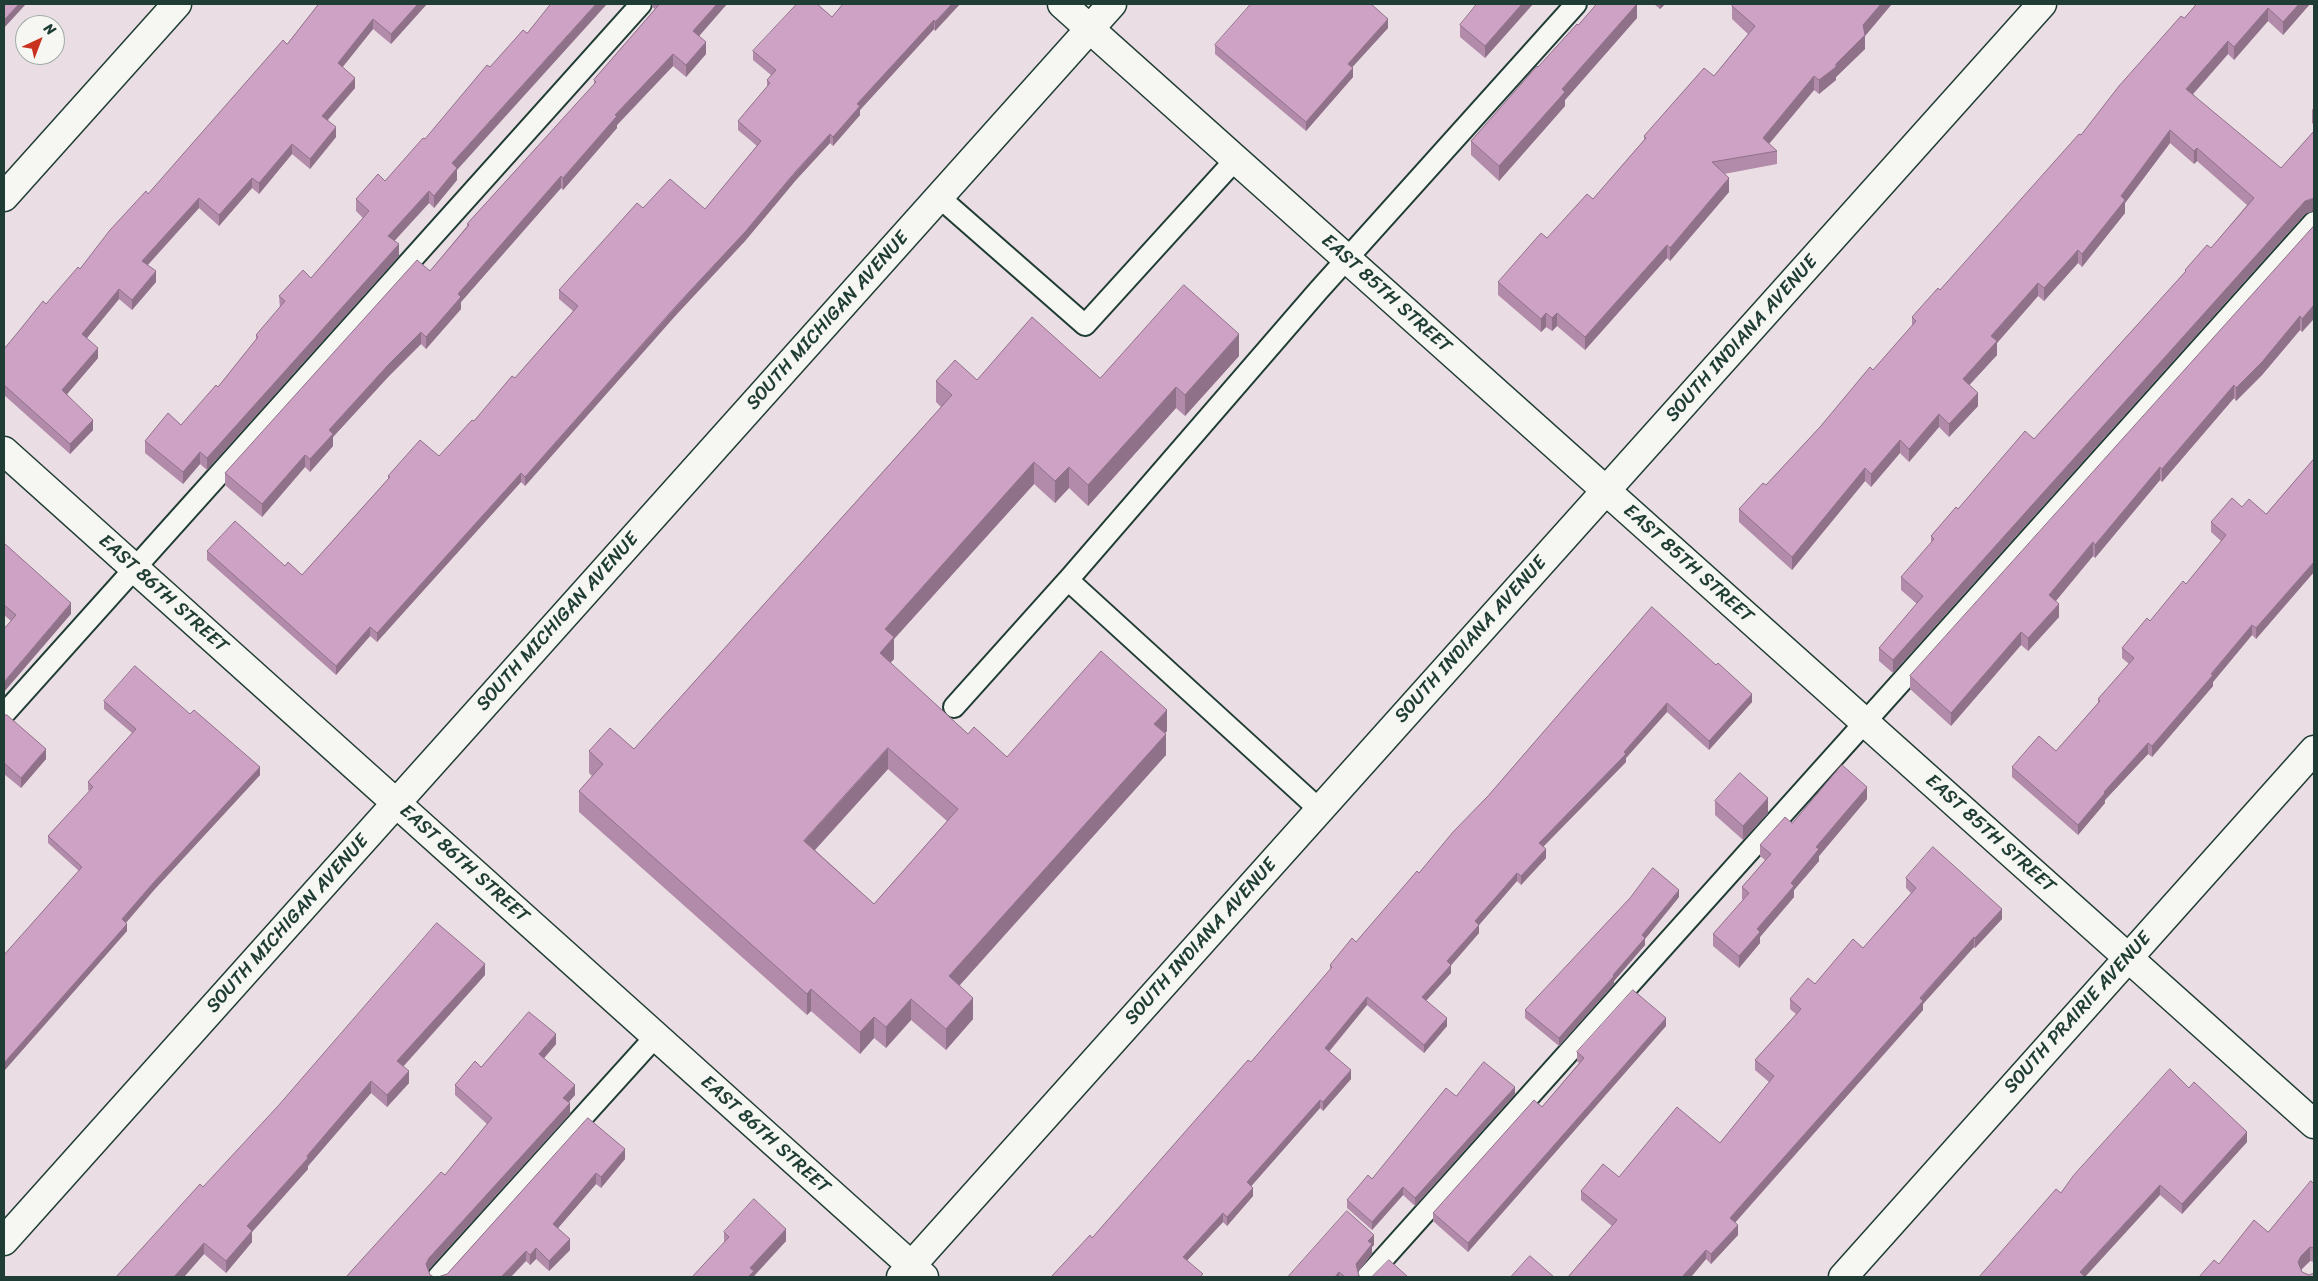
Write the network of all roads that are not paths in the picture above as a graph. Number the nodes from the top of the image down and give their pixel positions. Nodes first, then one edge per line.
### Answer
1 (177, 4) edge
2 (641, 4) edge
3 (1062, 4) edge
4 (1112, 4) edge
5 (1576, 4) edge
6 (2042, 4) edge
7 (1090, 28) junction
8 (1236, 159) junction
9 (4, 197) edge
10 (940, 197) junction
11 (2314, 222) edge
12 (1347, 259) junction
13 (4, 451) edge
14 (1606, 490) junction
15 (135, 569) junction
16 (1068, 580) junction
17 (954, 707) dead end
18 (4, 714) edge
19 (1866, 722) junction
20 (2314, 750) edge
21 (396, 803) junction
22 (1320, 810) junction
23 (2128, 957) junction
24 (656, 1036) junction
25 (2314, 1124) edge
26 (5, 1238) edge
27 (912, 1273) edge
28 (438, 1277) edge
29 (1367, 1277) edge
30 (1844, 1277) edge

1 - 9 street
2 - 15 lane
3 - 7 street, EAST 85TH STREET
4 - 7 street, SOUTH MICHIGAN AVENUE
5 - 12 lane
6 - 14 street, SOUTH INDIANA AVENUE
7 - 8 street, EAST 85TH STREET
7 - 10 street, SOUTH MICHIGAN AVENUE
8 - 10 lane
8 - 12 street, EAST 85TH STREET
10 - 21 street, SOUTH MICHIGAN AVENUE
11 - 19 lane
12 - 14 street, EAST 85TH STREET
12 - 16 lane
13 - 15 street, EAST 86TH STREET
14 - 19 street, EAST 85TH STREET
14 - 22 street, SOUTH INDIANA AVENUE
15 - 18 lane
15 - 21 street, EAST 86TH STREET
16 - 17 lane
16 - 22 lane
19 - 23 street, EAST 85TH STREET
19 - 29 lane
20 - 23 street, SOUTH PRAIRIE AVENUE
21 - 24 street, EAST 86TH STREET
21 - 26 street, SOUTH MICHIGAN AVENUE
22 - 27 street, SOUTH INDIANA AVENUE
23 - 25 street, EAST 85TH STREET
23 - 30 street, SOUTH PRAIRIE AVENUE
24 - 27 street, EAST 86TH STREET
24 - 28 lane

